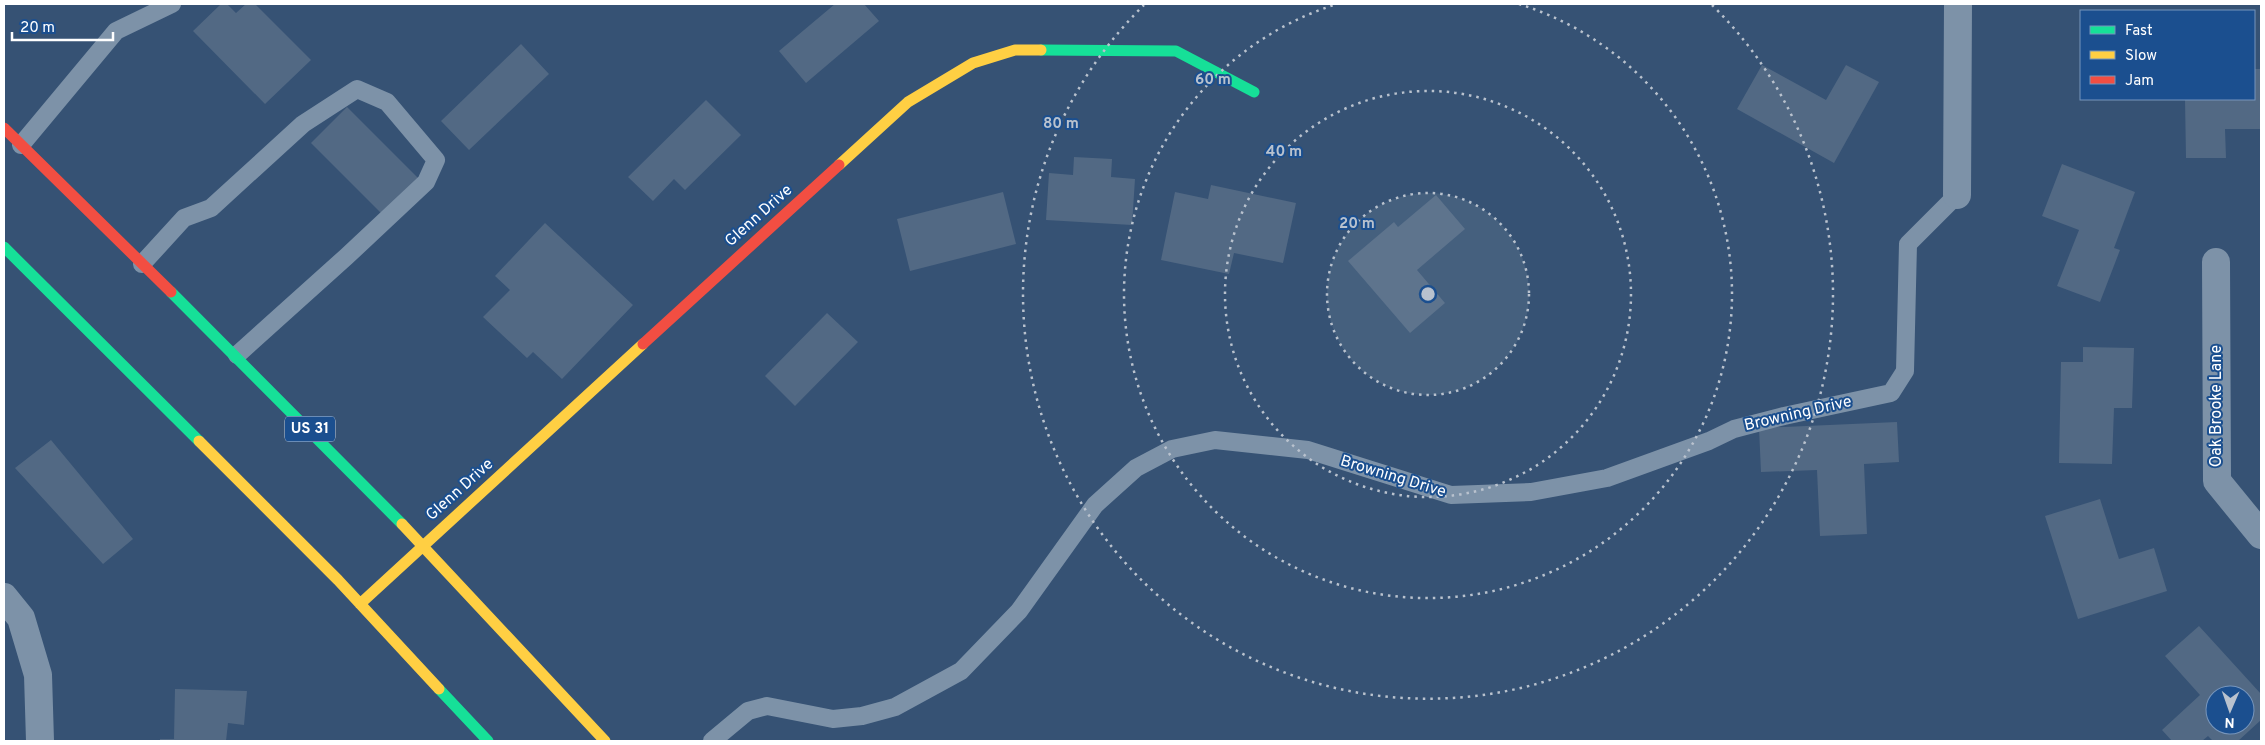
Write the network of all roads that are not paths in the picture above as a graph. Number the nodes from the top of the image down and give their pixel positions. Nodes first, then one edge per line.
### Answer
1 (172, 4) edge
2 (1958, 4) edge
3 (1254, 92) dead end
4 (4, 128) edge
5 (21, 145) junction
6 (1957, 195) joint
7 (4, 246) edge
8 (2216, 262) dead end
9 (142, 264) junction
10 (237, 356) junction
11 (2261, 535) edge
12 (423, 546) junction
13 (4, 597) edge
14 (360, 604) junction
15 (40, 741) edge
16 (488, 741) edge
17 (605, 741) edge
18 (712, 741) edge

1 - 5 lane
2 - 6 street, Browning Drive
3 - 12 main road, Glenn Drive
4 - 5 main road, US 31
5 - 9 main road, US 31
6 - 18 lane, Browning Drive
7 - 14 main road
8 - 11 street, Oak Brooke Lane
9 - 10 main road, US 31
9 - 10 lane
10 - 12 main road, US 31
12 - 14 main road, Glenn Drive
12 - 17 main road, US 31
13 - 15 street
14 - 16 main road

